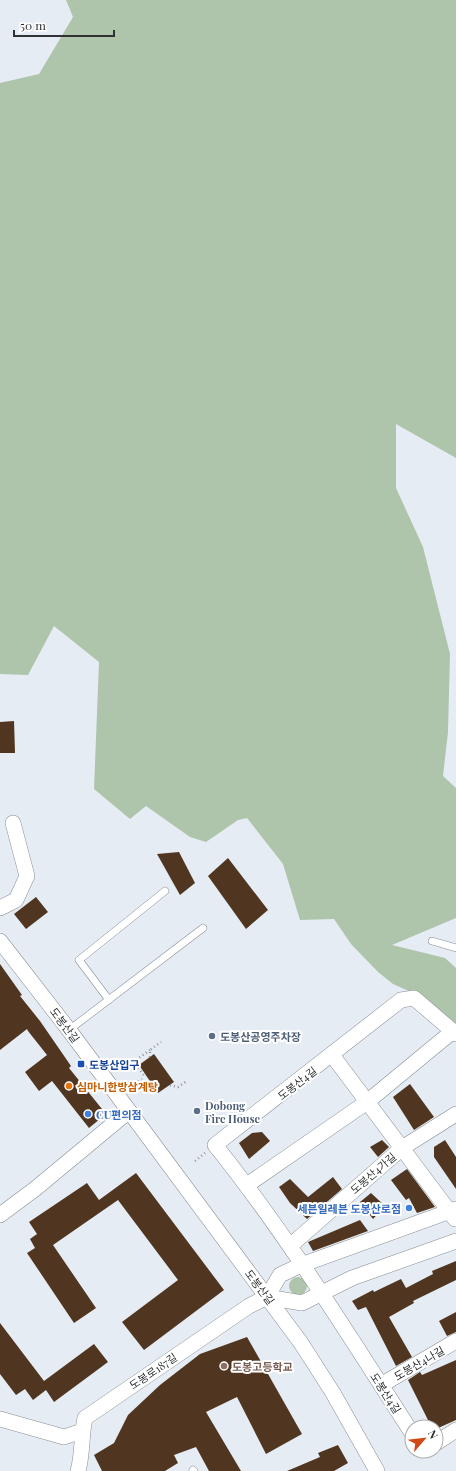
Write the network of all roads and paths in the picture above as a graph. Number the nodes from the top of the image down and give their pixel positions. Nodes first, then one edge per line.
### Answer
1 (13, 823) dead end
2 (165, 891) dead end
3 (0, 908) edge
4 (203, 928) dead end
5 (0, 941) edge
6 (432, 942) dead end
7 (456, 948) edge
8 (109, 1000) junction
9 (69, 1030) junction
10 (455, 1032) edge
11 (161, 1042) dead end
12 (150, 1050) junction
13 (332, 1055) junction
14 (150, 1057) dead end
15 (134, 1061) junction
16 (123, 1069) dead end
17 (187, 1081) dead end
18 (135, 1084) dead end
19 (170, 1085) dead end
20 (367, 1102) junction
21 (129, 1111) junction
22 (456, 1114) edge
23 (402, 1148) junction
24 (247, 1184) junction
25 (454, 1213) edge
26 (0, 1215) edge
27 (456, 1241) edge
28 (290, 1246) junction
29 (301, 1264) junction
30 (321, 1293) junction
31 (267, 1297) junction
32 (456, 1341) edge
33 (381, 1385) junction
34 (0, 1419) edge
35 (404, 1421) edge
36 (456, 1430) edge
37 (82, 1432) junction
38 (444, 1438) edge
39 (78, 1471) edge
40 (377, 1471) edge

1 - 3 street
2 - 8 lane
4 - 8 lane
5 - 9 street, 도봉산길
6 - 7 lane
8 - 9 lane
9 - 21 street, 도봉산길
10 - 13 street, 도봉산4길
10 - 20 street
11 - 12 path
12 - 14 path
12 - 15 path
13 - 20 street, 도봉산4가길
13 - 24 street, 도봉산4길
15 - 16 path
15 - 18 path
17 - 19 path
20 - 23 street, 도봉산4가길
20 - 24 street
21 - 26 street
21 - 31 street, 도봉산길
22 - 23 street, 도봉산4가길
23 - 25 street, 도봉산4가길
23 - 28 street, 도봉산4가길
24 - 28 street, 도봉산4길
25 - 29 street
27 - 30 street
28 - 29 street, 도봉산4길
29 - 30 street, 도봉산4길
29 - 31 street
30 - 31 street
30 - 33 street, 도봉산4길
31 - 37 street, 도봉로187길
31 - 40 street, 도봉산길
32 - 33 street, 도봉산4나길
33 - 35 street, 도봉산4길
34 - 37 street
36 - 38 street
37 - 39 street, 도봉로187길

